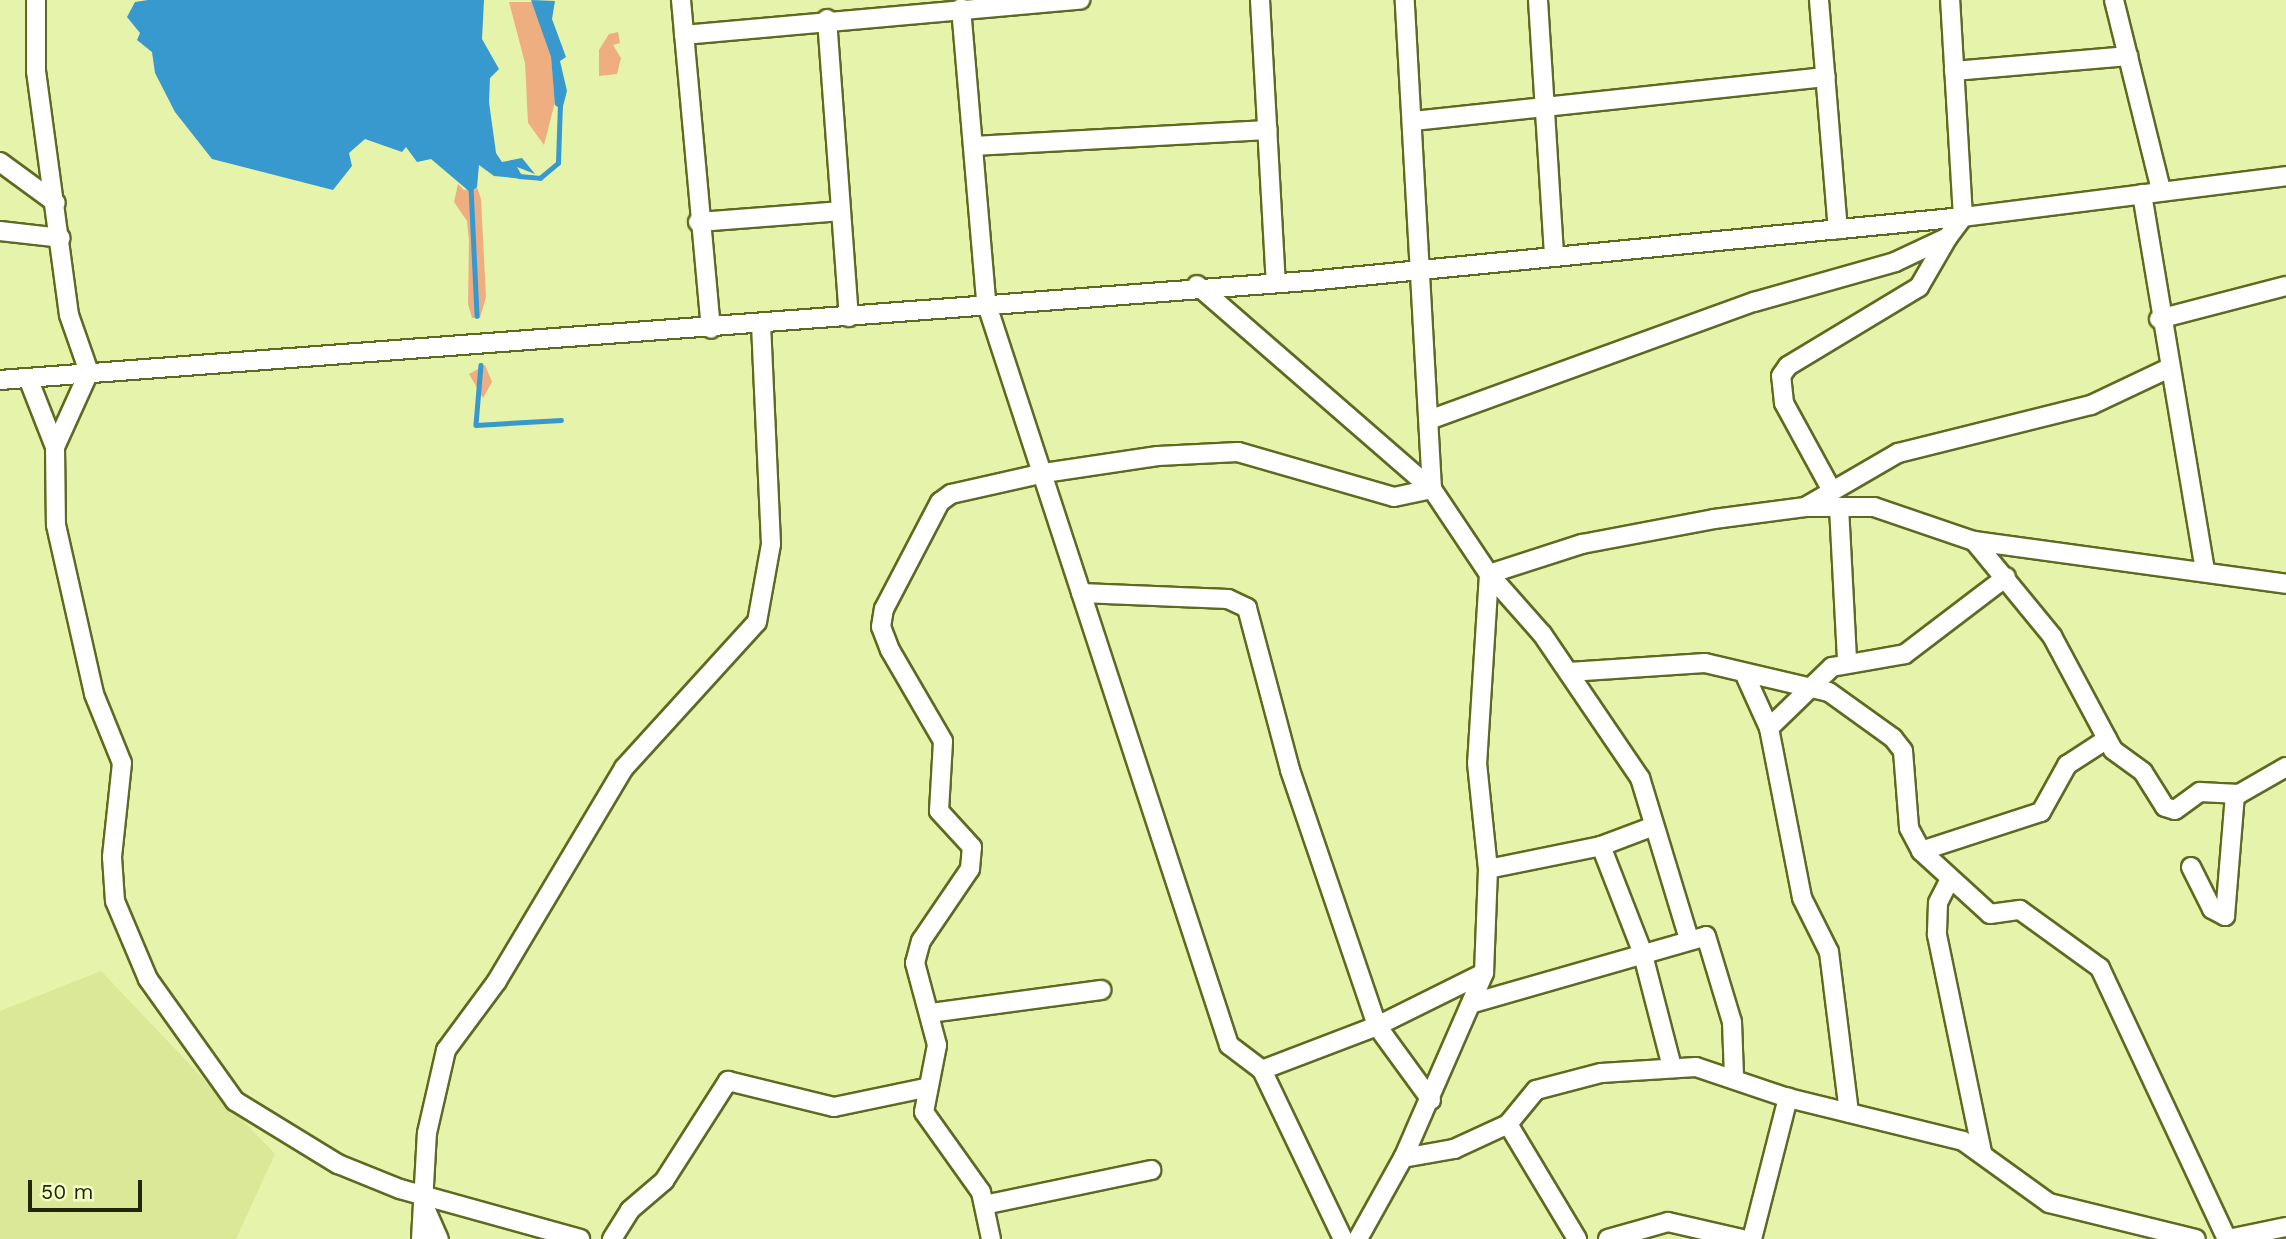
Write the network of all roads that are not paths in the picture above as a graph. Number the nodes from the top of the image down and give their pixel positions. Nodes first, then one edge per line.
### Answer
1 (36, 0) edge
2 (681, 0) edge
3 (1080, 0) edge
4 (1260, 0) edge
5 (1405, 0) edge
6 (1538, 0) edge
7 (1819, 0) edge
8 (1950, 0) edge
9 (2114, 0) edge
10 (907, 7) edge
11 (961, 8) junction
12 (828, 19) junction
13 (684, 35) junction
14 (2128, 57) junction
15 (1954, 71) junction
16 (1826, 77) junction
17 (1545, 108) junction
18 (1413, 121) junction
19 (1268, 130) junction
20 (973, 146) junction
21 (0, 162) edge
22 (2286, 176) edge
23 (2161, 190) junction
24 (2142, 194) junction
25 (56, 203) junction
26 (840, 211) junction
27 (1963, 217) junction
28 (698, 222) junction
29 (1838, 229) junction
30 (0, 231) edge
31 (1948, 237) junction
32 (61, 238) junction
33 (1554, 257) junction
34 (1422, 268) junction
35 (1276, 282) junction
36 (1197, 285) junction
37 (2286, 286) edge
38 (986, 302) junction
39 (849, 317) junction
40 (2159, 319) junction
41 (761, 326) junction
42 (711, 329) junction
43 (2167, 369) junction
44 (89, 372) junction
45 (28, 378) junction
46 (0, 380) edge
47 (1429, 420) junction
48 (55, 447) junction
49 (1044, 473) junction
50 (1432, 489) junction
51 (1831, 489) junction
52 (1805, 507) junction
53 (1839, 507) junction
54 (1975, 541) junction
55 (2205, 569) junction
56 (1489, 574) junction
57 (2006, 578) junction
58 (2286, 584) edge
59 (1081, 593) junction
60 (1847, 661) junction
61 (1569, 672) junction
62 (1746, 677) junction
63 (1808, 687) junction
64 (1769, 729) junction
65 (2107, 738) junction
66 (2286, 767) edge
67 (2235, 795) junction
68 (1654, 826) junction
69 (1601, 846) junction
70 (1921, 851) junction
71 (2191, 867) dead end
72 (1488, 869) junction
73 (1950, 879) junction
74 (1689, 939) junction
75 (1642, 951) junction
76 (1484, 974) junction
77 (1101, 990) dead end
78 (1474, 1003) junction
79 (931, 1013) junction
80 (1377, 1026) junction
81 (1672, 1067) junction
82 (1262, 1070) junction
83 (1734, 1077) junction
84 (925, 1088) junction
85 (1788, 1098) junction
86 (1431, 1100) junction
87 (1849, 1113) junction
88 (1508, 1124) junction
89 (1982, 1153) junction
90 (1403, 1158) junction
91 (1151, 1170) dead end
92 (425, 1202) junction
93 (984, 1205) junction
94 (2286, 1227) edge
95 (421, 1239) edge
96 (439, 1239) edge
97 (580, 1239) edge
98 (612, 1239) edge
99 (990, 1239) edge
100 (1343, 1239) edge
101 (1358, 1239) edge
102 (1577, 1239) edge
103 (1608, 1239) edge
104 (1742, 1239) edge
105 (1752, 1239) edge
106 (2196, 1239) edge
107 (2227, 1239) edge

1 - 25 street
2 - 13 street
3 - 11 street
4 - 19 street
5 - 18 street
6 - 17 street
7 - 16 street
8 - 15 street
9 - 14 street
10 - 11 street
10 - 12 street
11 - 20 street
12 - 13 street
12 - 26 street
13 - 28 street
14 - 15 street
14 - 23 street
15 - 27 street
16 - 17 street
16 - 29 street
17 - 18 street
17 - 33 street
18 - 34 street
19 - 20 street
19 - 35 street
20 - 38 street
21 - 25 street
22 - 23 street
23 - 24 street
24 - 27 street
24 - 40 street
25 - 32 street
26 - 28 street
26 - 39 street
27 - 29 street
27 - 31 street
28 - 42 street
29 - 33 street
30 - 32 street
31 - 47 street
31 - 51 street
32 - 44 street
33 - 34 street
34 - 35 street
34 - 47 street
35 - 36 street
36 - 38 street
36 - 50 street
37 - 40 street
38 - 39 street
38 - 49 street
39 - 41 street
40 - 43 street
41 - 42 street
41 - 92 street
42 - 44 street
43 - 51 street
43 - 55 street
44 - 45 street
44 - 48 street
45 - 46 street
45 - 48 street
47 - 50 street
48 - 92 street
49 - 50 street
49 - 59 street
49 - 79 street
50 - 56 street
51 - 52 street
52 - 53 street
52 - 56 street
53 - 54 street
53 - 60 street
54 - 55 street
54 - 57 street
55 - 58 street
56 - 61 street
56 - 72 street
57 - 60 street
57 - 65 street
59 - 80 street
59 - 82 street
60 - 63 street
61 - 62 street
61 - 68 street
62 - 63 street
62 - 64 street
63 - 64 street
63 - 70 street
64 - 87 street
65 - 67 street
65 - 70 street
66 - 67 street
67 - 71 street
68 - 69 street
68 - 74 street
69 - 72 street
69 - 75 street
70 - 73 street
72 - 76 street
73 - 89 street
73 - 107 street
74 - 75 street
74 - 83 street
75 - 78 street
75 - 81 street
76 - 78 street
76 - 80 street
77 - 79 street
78 - 86 street
79 - 84 street
80 - 82 street
80 - 86 street
81 - 83 street
81 - 88 street
82 - 100 street
83 - 85 street
84 - 93 street
84 - 98 street
85 - 87 street
85 - 105 street
86 - 90 street
87 - 89 street
88 - 90 street
88 - 102 street
89 - 106 street
90 - 101 street
91 - 93 street
92 - 95 street
92 - 96 street
92 - 97 street
93 - 99 street
94 - 107 street
103 - 104 street

